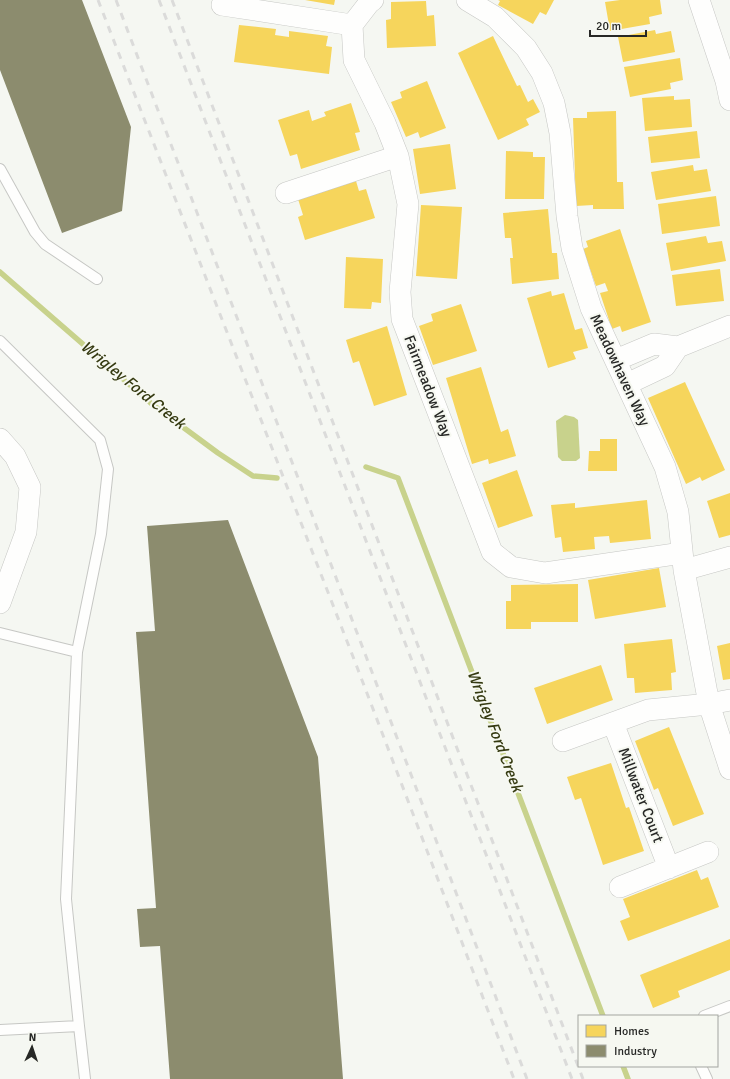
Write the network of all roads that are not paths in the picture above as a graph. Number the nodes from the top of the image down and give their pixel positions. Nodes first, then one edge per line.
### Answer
1 (373, 0) edge
2 (467, 0) edge
3 (699, 0) edge
4 (222, 6) dead end
5 (352, 25) junction
6 (730, 100) edge
7 (398, 156) junction
8 (0, 169) edge
9 (286, 193) dead end
10 (97, 279) dead end
11 (730, 326) edge
12 (0, 341) edge
13 (678, 346) junction
14 (616, 360) junction
15 (627, 384) junction
16 (0, 438) edge
17 (730, 557) edge
18 (683, 562) junction
19 (0, 603) edge
20 (0, 633) edge
21 (77, 652) junction
22 (730, 700) edge
23 (709, 704) junction
24 (613, 723) junction
25 (564, 741) dead end
26 (730, 769) edge
27 (708, 852) dead end
28 (669, 868) junction
29 (620, 887) dead end
30 (730, 1006) edge
31 (707, 1015) edge
32 (79, 1026) junction
33 (0, 1030) edge
34 (702, 1067) edge
35 (85, 1079) edge
36 (706, 1079) edge

1 - 5 street
2 - 14 street, Meadowhaven Way
3 - 6 street
4 - 5 street
5 - 7 street, Fairmeadow Way
7 - 9 street
7 - 18 street, Fairmeadow Way
8 - 10 lane
11 - 13 street
12 - 21 lane
13 - 14 street
13 - 15 street
14 - 15 street, Meadowhaven Way
15 - 18 street, Meadowhaven Way
16 - 19 street
17 - 18 street, Fairmeadow Way
18 - 23 street, Meadowhaven Way
20 - 21 lane
21 - 32 lane
22 - 23 street
23 - 24 street
23 - 26 street, Meadowhaven Way
24 - 25 street
24 - 28 street, Millwater Court
27 - 28 street
28 - 29 street
30 - 31 lane
32 - 33 lane
32 - 35 lane
34 - 36 lane

